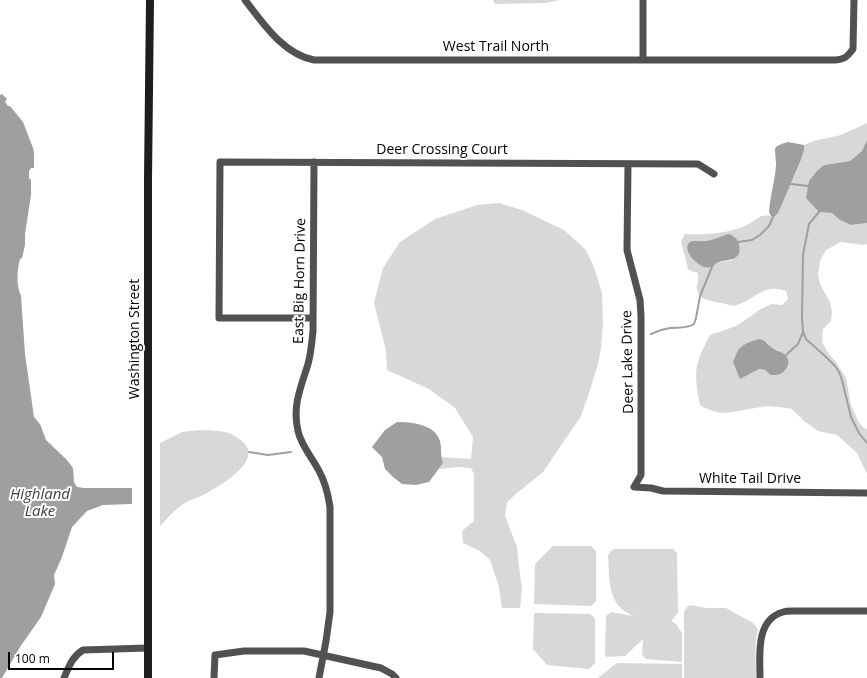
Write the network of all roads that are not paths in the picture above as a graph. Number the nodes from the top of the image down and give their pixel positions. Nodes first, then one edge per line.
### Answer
1 (150, 0) edge
2 (244, 0) edge
3 (643, 0) edge
4 (854, 0) edge
5 (643, 60) junction
6 (314, 162) junction
7 (628, 164) junction
8 (714, 174) dead end
9 (314, 318) junction
10 (634, 487) joint
11 (867, 493) edge
12 (867, 612) edge
13 (147, 648) junction
14 (324, 656) junction
15 (64, 678) edge
16 (148, 678) edge
17 (214, 678) edge
18 (319, 678) edge
19 (396, 678) edge
20 (760, 678) edge

1 - 13 main road, Washington Street
2 - 5 street, West Trail North
3 - 5 street
4 - 5 street, West Trail North
6 - 7 street, Deer Crossing Court
6 - 9 street, East Big Horn Drive
6 - 9 street, Deer Crossing Court
7 - 8 street, Deer Crossing Court
7 - 10 street, Deer Lake Drive
9 - 14 street, East Big Horn Drive
10 - 11 street, White Tail Drive
12 - 20 street
13 - 15 street
13 - 16 main road, Washington Street
14 - 17 street
14 - 18 street, East Big Horn Drive
14 - 19 street

